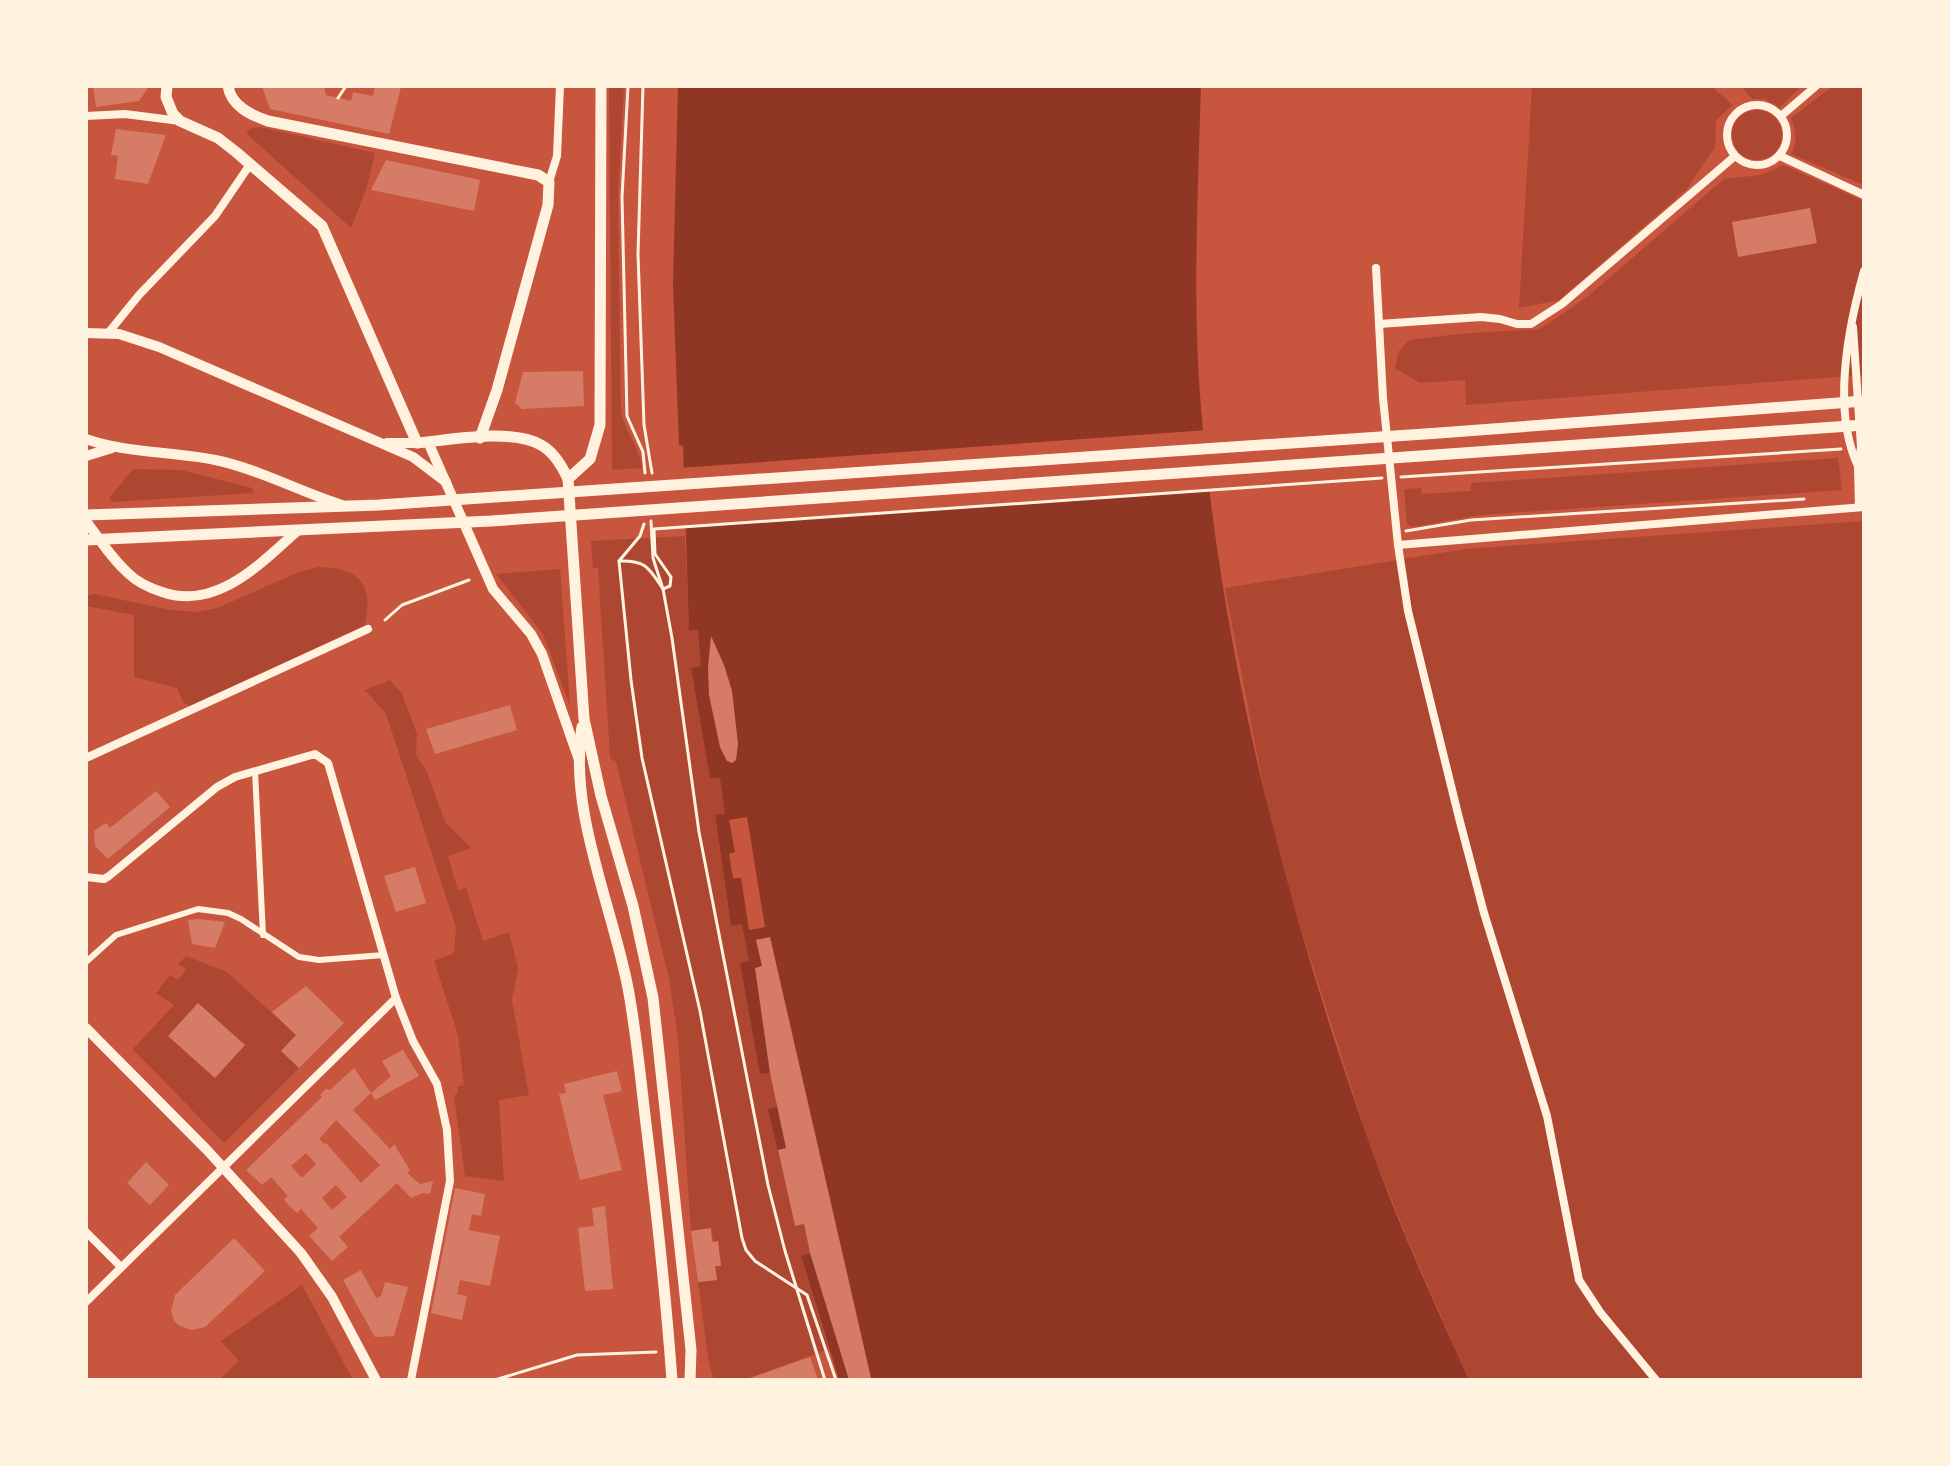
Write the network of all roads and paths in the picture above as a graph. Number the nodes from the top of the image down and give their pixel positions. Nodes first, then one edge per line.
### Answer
1 (346, 86) edge
2 (560, 86) edge
3 (601, 86) edge
4 (628, 86) edge
5 (643, 86) edge
6 (1816, 86) edge
7 (166, 87) edge
8 (229, 90) edge
9 (338, 98) dead end
10 (86, 116) edge
11 (1781, 116) junction
12 (180, 121) junction
13 (1735, 156) junction
14 (1780, 156) junction
15 (251, 163) junction
16 (549, 182) junction
17 (1864, 195) edge
18 (1376, 268) dead end
19 (1864, 271) edge
20 (1379, 324) junction
21 (109, 332) junction
22 (86, 333) edge
23 (1864, 401) edge
24 (1864, 425) edge
25 (480, 438) junction
26 (86, 439) edge
27 (377, 441) junction
28 (423, 442) junction
29 (118, 447) junction
30 (1848, 448) dead end
31 (86, 456) edge
32 (645, 478) dead end
33 (568, 479) junction
34 (652, 480) dead end
35 (446, 482) junction
36 (1805, 499) dead end
37 (345, 506) junction
38 (1862, 507) edge
39 (86, 515) edge
40 (651, 520) dead end
41 (86, 521) edge
42 (644, 523) dead end
43 (296, 532) junction
44 (1403, 532) dead end
45 (86, 540) edge
46 (1398, 545) junction
47 (619, 561) junction
48 (469, 580) dead end
49 (663, 589) junction
50 (385, 620) dead end
51 (368, 629) dead end
52 (584, 719) junction
53 (578, 757) junction
54 (86, 758) edge
55 (254, 771) junction
56 (86, 877) edge
57 (263, 935) junction
58 (384, 955) junction
59 (86, 962) edge
60 (396, 998) junction
61 (87, 1030) edge
62 (223, 1167) junction
63 (86, 1232) edge
64 (121, 1267) junction
65 (797, 1288) junction
66 (86, 1302) edge
67 (664, 1352) dead end
68 (376, 1380) edge
69 (411, 1380) edge
70 (495, 1380) edge
71 (672, 1380) edge
72 (690, 1380) edge
73 (825, 1380) edge
74 (836, 1380) edge
75 (1656, 1380) edge

1 - 9 path
2 - 16 street
3 - 33 main road
4 - 32 path
5 - 34 path
6 - 11 street
7 - 12 main road
8 - 16 main road
10 - 12 street
11 - 13 street
11 - 14 street
12 - 15 main road
13 - 14 street
13 - 20 street
14 - 17 street
15 - 21 street
15 - 28 main road
16 - 25 main road
18 - 20 street
19 - 38 street
20 - 46 street
21 - 22 street
21 - 27 street
23 - 37 main road
24 - 43 main road
25 - 28 main road
25 - 33 main road
26 - 29 street
27 - 28 street
27 - 35 street
28 - 35 street
29 - 31 street
29 - 37 street
30 - 49 path
33 - 52 main road
35 - 53 street
36 - 44 path
37 - 39 main road
38 - 46 street
40 - 49 path
41 - 43 street
42 - 47 path
43 - 45 main road
46 - 75 street
47 - 49 path
47 - 65 path
48 - 50 path
49 - 65 path
51 - 54 street
52 - 53 main road
52 - 72 main road
53 - 71 main road
55 - 56 street
55 - 57 street
55 - 58 street
57 - 58 street
57 - 59 street
58 - 60 street
60 - 62 street
60 - 69 street
61 - 62 street
62 - 64 street
62 - 68 street
63 - 64 street
64 - 66 street
65 - 73 path
65 - 74 path
67 - 70 path

